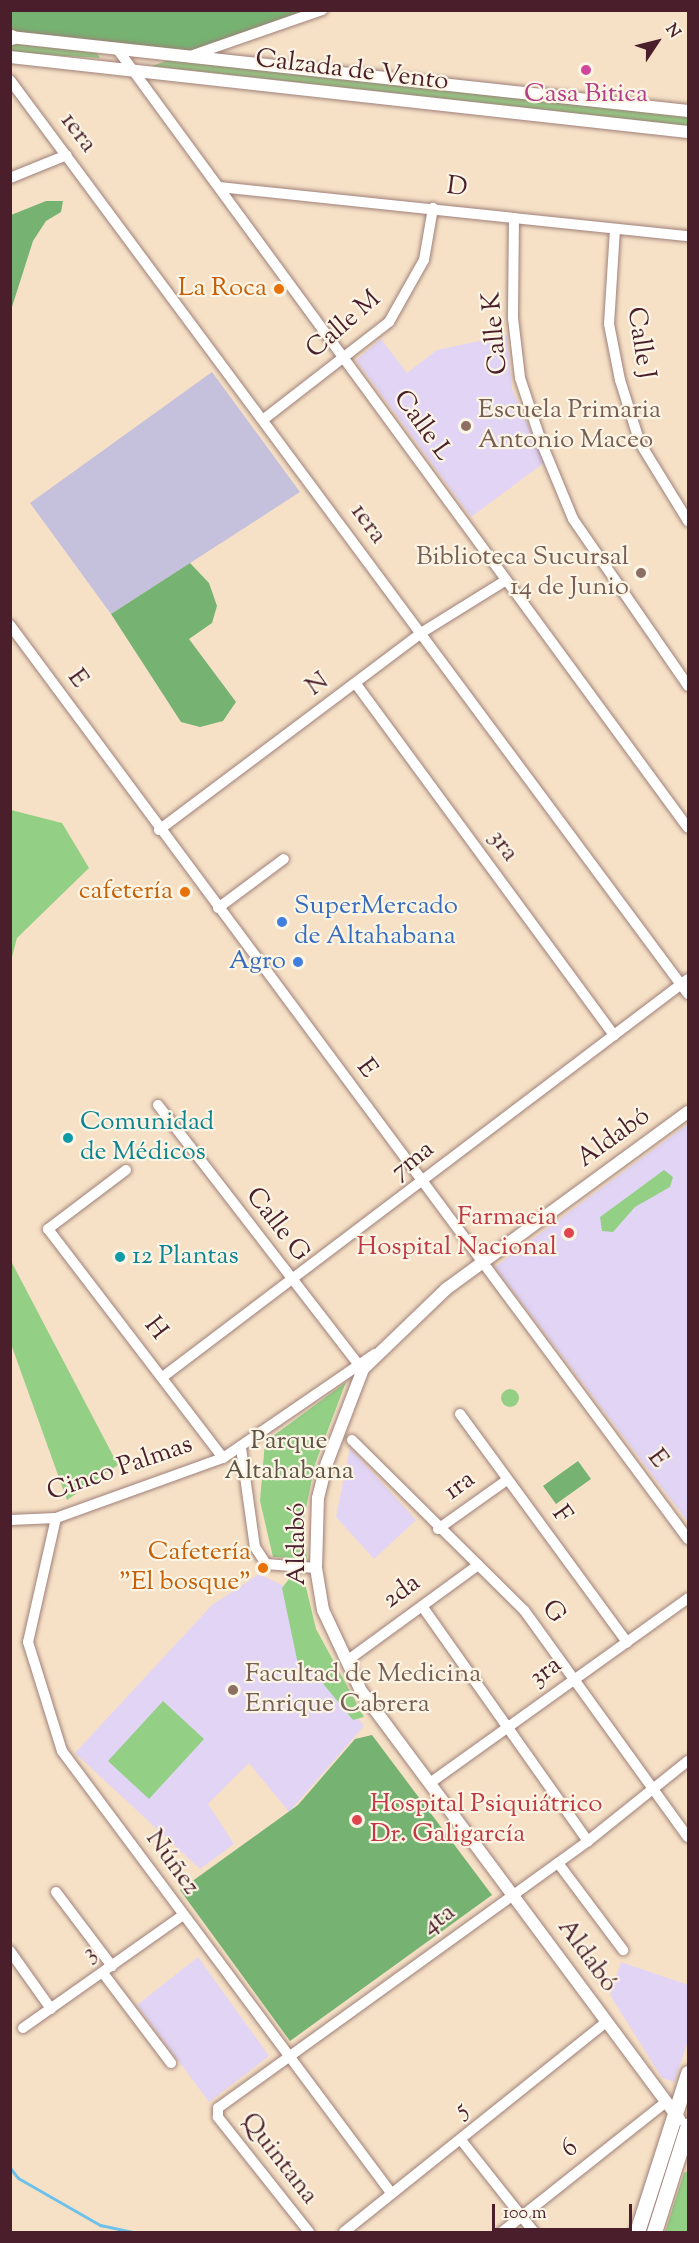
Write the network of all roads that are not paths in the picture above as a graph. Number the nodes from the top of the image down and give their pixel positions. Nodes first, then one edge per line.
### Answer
1 (322, 10) edge
2 (11, 37) edge
3 (95, 47) junction
4 (118, 50) junction
5 (154, 53) junction
6 (193, 55) junction
7 (10, 57) edge
8 (94, 64) junction
9 (132, 68) junction
10 (147, 70) junction
11 (10, 80) edge
12 (688, 111) edge
13 (688, 132) edge
14 (67, 155) junction
15 (10, 178) edge
16 (219, 187) junction
17 (433, 208) junction
18 (514, 218) junction
19 (615, 229) junction
20 (688, 236) edge
21 (345, 358) junction
22 (264, 419) junction
23 (688, 521) edge
24 (506, 580) junction
25 (10, 625) edge
26 (421, 633) junction
27 (356, 684) junction
28 (688, 686) edge
29 (688, 828) edge
30 (159, 830) junction
31 (284, 859) dead end
32 (218, 908) junction
33 (686, 986) edge
34 (614, 1035) junction
35 (158, 1105) dead end
36 (688, 1112) edge
37 (126, 1170) dead end
38 (422, 1182) junction
39 (481, 1263) junction
40 (293, 1282) junction
41 (360, 1366) junction
42 (164, 1376) junction
43 (460, 1414) dead end
44 (352, 1440) dead end
45 (241, 1449) junction
46 (223, 1458) junction
47 (507, 1480) junction
48 (56, 1518) junction
49 (10, 1520) edge
50 (438, 1529) junction
51 (688, 1539) edge
52 (478, 1565) junction
53 (316, 1568) junction
54 (688, 1598) edge
55 (422, 1606) junction
56 (627, 1642) junction
57 (352, 1657) dead end
58 (574, 1680) junction
59 (506, 1728) junction
60 (688, 1761) edge
61 (430, 1783) junction
62 (652, 1789) junction
63 (688, 1837) edge
64 (588, 1841) junction
65 (558, 1863) junction
66 (56, 1892) dead end
67 (512, 1893) junction
68 (183, 1915) junction
69 (623, 1950) dead end
70 (10, 1951) edge
71 (107, 1969) junction
72 (51, 2008) junction
73 (607, 2021) junction
74 (23, 2028) dead end
75 (289, 2058) junction
76 (171, 2062) dead end
77 (688, 2073) edge
78 (670, 2108) junction
79 (216, 2113) joint
80 (688, 2129) edge
81 (461, 2140) junction
82 (392, 2194) junction
83 (522, 2216) junction
84 (309, 2232) edge
85 (344, 2232) edge
86 (502, 2232) edge
87 (534, 2232) edge
88 (637, 2232) edge
89 (654, 2232) edge

1 - 6 street
2 - 3 main road, Calzada de Vento
3 - 4 main road, Calzada de Vento
3 - 8 main road
4 - 5 main road, Calzada de Vento
4 - 9 street, Calle L
5 - 6 main road, Calzada de Vento
5 - 10 main road
6 - 12 main road, Calzada de Vento
7 - 8 main road, Calzada de Vento
8 - 9 main road, Calzada de Vento
9 - 10 main road, Calzada de Vento
9 - 16 street, Calle L
10 - 13 main road, Calzada de Vento
11 - 14 street, 1era
14 - 15 street
14 - 22 street, 1era
16 - 17 street, D
16 - 21 street, Calle L
17 - 18 street, D
17 - 21 street, Calle M
18 - 19 street, D
18 - 28 street, Calle K
19 - 20 street, D
19 - 23 street, Calle J
21 - 22 street, Calle M
21 - 24 street, Calle L
22 - 26 street, 1era
24 - 26 street, N
24 - 29 street, Calle L
25 - 30 street, E
26 - 27 street, N
26 - 33 street, 1era
27 - 30 street, N
27 - 34 street, 3ra
30 - 32 street, E
31 - 32 street
32 - 38 street, E
33 - 34 street, 7ma
34 - 38 street, 7ma
35 - 40 street, Calle G
36 - 39 main road, Aldabó
37 - 42 street, H
38 - 39 street, E
38 - 40 street, 7ma
39 - 41 main road, Aldabó
39 - 51 street, E
40 - 41 street, Calle G
40 - 42 street, 7ma
41 - 45 street, Cinco Palmas
41 - 53 main road, Aldabó
42 - 46 street, H
43 - 47 street, F
44 - 50 street, G
45 - 46 street, Cinco Palmas
45 - 53 street
46 - 48 street, Cinco Palmas
47 - 50 street, 1ra
47 - 56 street, F
48 - 49 street, Cinco Palmas
48 - 68 street, Núñez
50 - 52 street, G
52 - 55 street, 2da
52 - 58 street, G
53 - 61 main road, Aldabó
54 - 56 street, 3ra
55 - 57 street, 2da
55 - 59 street
56 - 58 street, 3ra
58 - 59 street, 3ra
58 - 62 street, G
59 - 61 street, 3ra
59 - 64 street
60 - 62 street, 4ta
61 - 67 main road, Aldabó
62 - 63 street, G
62 - 64 street, 4ta
64 - 65 street, 4ta
65 - 67 street, 4ta
65 - 69 street
66 - 71 street
67 - 73 main road, Aldabó
67 - 75 street, 4ta
68 - 71 street, 3
68 - 75 street, Núñez
70 - 72 street
71 - 72 street, 3
71 - 76 street
72 - 74 street, 3
73 - 78 main road, Aldabó
73 - 81 street, 5
75 - 79 street, 4ta
75 - 82 street, Núñez
77 - 78 highway
78 - 80 main road, Aldabó
78 - 83 street, 6
78 - 88 highway
79 - 84 street, Quintana
80 - 89 highway
81 - 82 street, 5
81 - 83 street
82 - 85 street, 5
83 - 86 street, 6
83 - 87 street

